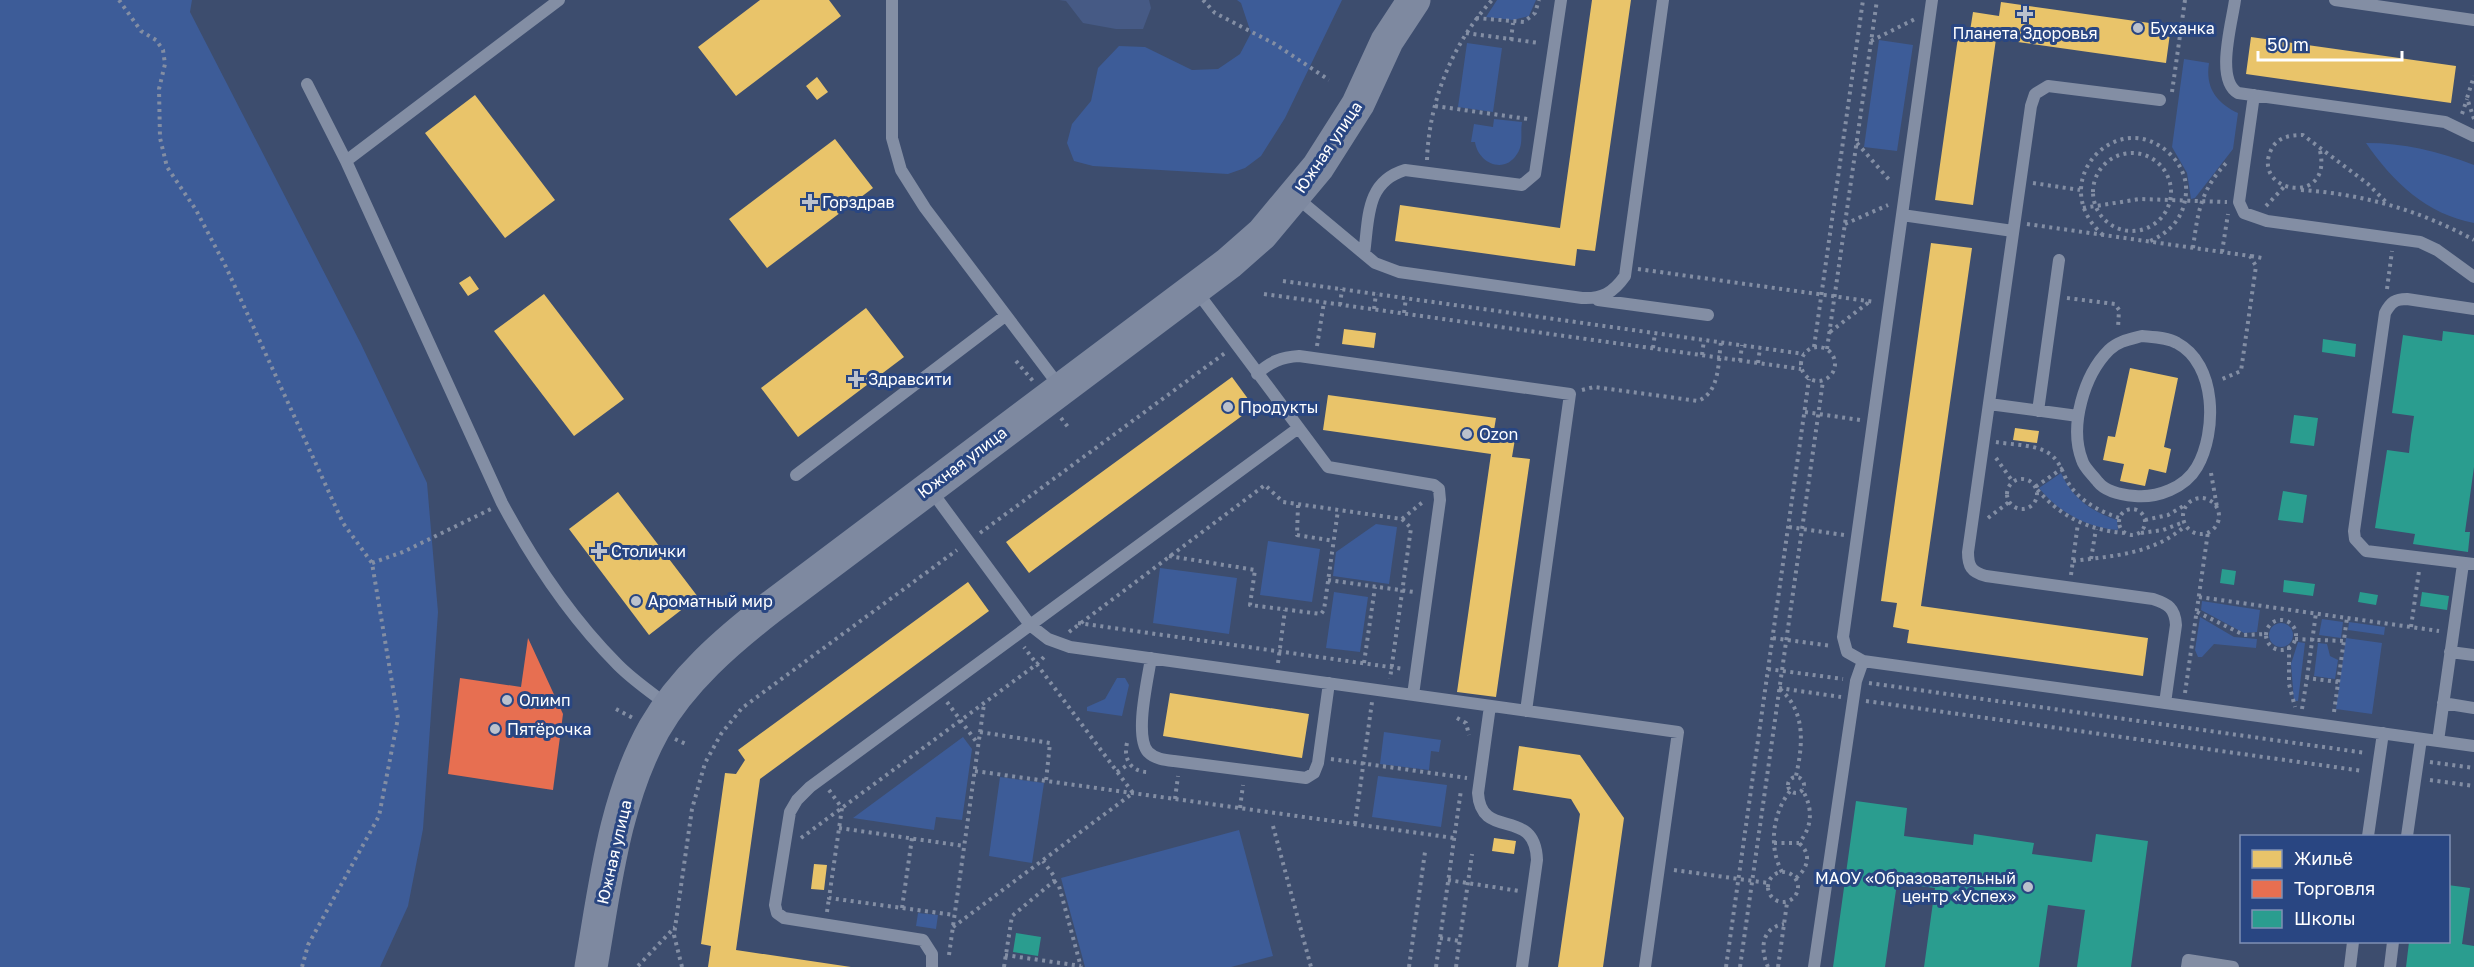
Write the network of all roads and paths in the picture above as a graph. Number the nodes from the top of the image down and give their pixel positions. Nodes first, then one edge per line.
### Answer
1 (118, 0) edge
2 (559, 0) edge
3 (892, 0) edge
4 (1203, 0) edge
5 (1414, 0) edge
6 (1492, 0) edge
7 (1539, 0) edge
8 (1561, 0) edge
9 (1664, 0) edge
10 (1863, 0) edge
11 (1876, 0) edge
12 (2185, 0) edge
13 (2235, 0) edge
14 (2335, 0) edge
15 (1931, 5) edge
16 (1476, 18) junction
17 (2474, 20) edge
18 (1513, 23) junction
19 (1467, 33) junction
20 (1511, 39) junction
21 (1871, 41) junction
22 (1555, 46) junction
23 (2474, 76) edge
24 (1329, 80) dead end
25 (307, 84) dead end
26 (2254, 95) junction
27 (2160, 100) joint
28 (1435, 106) junction
29 (2474, 119) edge
30 (1544, 122) junction
31 (2474, 136) edge
32 (1856, 142) junction
33 (2320, 151) junction
34 (345, 160) junction
35 (1426, 173) junction
36 (2020, 181) junction
37 (2284, 187) junction
38 (2295, 189) junction
39 (2080, 190) junction
40 (1296, 196) junction
41 (1904, 198) junction
42 (2171, 200) junction
43 (2186, 201) junction
44 (2199, 202) junction
45 (2388, 204) junction
46 (2094, 205) junction
47 (2083, 208) junction
48 (1902, 215) junction
49 (2261, 220) junction
50 (1845, 224) junction
51 (2013, 227) junction
52 (2103, 235) junction
53 (2394, 239) junction
54 (2474, 240) edge
55 (2149, 242) junction
56 (2193, 248) junction
57 (2222, 252) junction
58 (1364, 254) junction
59 (2250, 256) junction
60 (2262, 258) dead end
61 (2059, 260) dead end
62 (1626, 267) junction
63 (2474, 277) edge
64 (1282, 281) dead end
65 (1194, 289) junction
66 (1342, 289) junction
67 (1264, 294) dead end
68 (1376, 294) junction
69 (1822, 295) junction
70 (1835, 296) junction
71 (2054, 296) junction
72 (1406, 298) junction
73 (1582, 298) junction
74 (1870, 301) junction
75 (1324, 302) junction
76 (1889, 304) junction
77 (2390, 304) junction
78 (1340, 305) junction
79 (1374, 309) junction
80 (2474, 309) edge
81 (1404, 314) junction
82 (1708, 315) dead end
83 (1005, 316) junction
84 (1830, 332) junction
85 (1656, 333) junction
86 (1704, 340) junction
87 (1720, 342) junction
88 (1236, 345) junction
89 (1742, 345) junction
90 (2115, 346) junction
91 (1814, 347) junction
92 (1653, 348) junction
93 (1760, 348) junction
94 (1827, 348) junction
95 (1804, 354) junction
96 (1702, 355) junction
97 (1718, 357) junction
98 (1316, 359) junction
99 (1740, 361) junction
100 (1758, 363) junction
101 (1802, 369) junction
102 (1257, 374) junction
103 (1809, 379) junction
104 (1823, 381) junction
105 (2207, 383) junction
106 (1060, 388) junction
107 (1570, 394) junction
108 (1989, 404) junction
109 (2038, 411) junction
110 (1805, 412) junction
111 (1818, 414) junction
112 (2078, 416) junction
113 (1873, 422) junction
114 (1297, 429) junction
115 (1983, 440) junction
116 (2081, 457) junction
117 (2062, 469) junction
118 (2211, 472) dead end
119 (796, 475) dead end
120 (2035, 487) junction
121 (929, 488) junction
122 (1439, 489) junction
123 (502, 503) junction
124 (1298, 504) junction
125 (1338, 510) junction
126 (2218, 514) junction
127 (2119, 518) junction
128 (1402, 519) junction
129 (2078, 522) junction
130 (2185, 524) junction
131 (1789, 527) junction
132 (1802, 529) junction
133 (2096, 529) junction
134 (2208, 532) junction
135 (2124, 533) junction
136 (2140, 533) junction
137 (1857, 537) junction
138 (969, 541) junction
139 (1334, 541) junction
140 (1168, 556) junction
141 (2421, 558) junction
142 (2091, 559) junction
143 (2073, 561) junction
144 (372, 563) junction
145 (2468, 564) edge
146 (1328, 580) junction
147 (1376, 586) junction
148 (2069, 587) junction
149 (1403, 590) junction
150 (1427, 594) junction
151 (2199, 597) junction
152 (2284, 609) junction
153 (1285, 610) junction
154 (2197, 612) junction
155 (2316, 613) junction
156 (2348, 618) junction
157 (2283, 620) junction
158 (1030, 625) junction
159 (2411, 627) junction
160 (2453, 633) junction
161 (2266, 634) junction
162 (1016, 635) junction
163 (1773, 638) junction
164 (2295, 639) junction
165 (2312, 639) junction
166 (1786, 640) junction
167 (2344, 641) junction
168 (2289, 647) junction
169 (1845, 648) junction
170 (1280, 651) junction
171 (2450, 652) junction
172 (2474, 655) edge
173 (1151, 658) junction
174 (1863, 661) junction
175 (1364, 663) junction
176 (1037, 664) junction
177 (1392, 667) junction
178 (1768, 669) junction
179 (1782, 670) junction
180 (1416, 671) junction
181 (1276, 676) junction
182 (2307, 678) junction
183 (1856, 681) junction
184 (2338, 682) junction
185 (1329, 683) junction
186 (1779, 688) junction
187 (1374, 690) junction
188 (939, 692) junction
189 (1389, 692) junction
190 (1413, 695) junction
191 (1853, 699) junction
192 (984, 703) junction
193 (2165, 703) junction
194 (2443, 703) junction
195 (1490, 706) junction
196 (2183, 706) junction
197 (670, 707) junction
198 (2474, 708) edge
199 (1526, 711) junction
200 (961, 721) junction
201 (2300, 722) junction
202 (2332, 726) junction
203 (1469, 731) dead end
204 (980, 732) junction
205 (2383, 733) junction
206 (2421, 739) junction
207 (2438, 741) junction
208 (978, 745) junction
209 (2474, 746) edge
210 (1467, 747) dead end
211 (2380, 755) junction
212 (1319, 758) junction
213 (2418, 760) junction
214 (1180, 762) junction
215 (1129, 764) dead end
216 (1364, 764) junction
217 (1464, 767) dead end
218 (2474, 768) edge
219 (975, 771) junction
220 (1245, 771) junction
221 (1118, 772) junction
222 (2377, 773) junction
223 (1796, 776) junction
224 (1463, 777) junction
225 (2416, 778) junction
226 (820, 779) junction
227 (1479, 780) junction
228 (1046, 781) junction
229 (2474, 786) edge
230 (1802, 789) junction
231 (1790, 791) junction
232 (1133, 794) junction
233 (1175, 799) junction
234 (842, 808) junction
235 (1240, 808) junction
236 (1355, 824) junction
237 (1273, 826) dead end
238 (839, 828) junction
239 (2368, 835) edge
240 (2408, 835) edge
241 (912, 838) junction
242 (1454, 838) junction
243 (1774, 843) junction
244 (1799, 843) junction
245 (964, 846) junction
246 (783, 851) junction
247 (1425, 852) dead end
248 (1472, 854) dead end
249 (1043, 861) junction
250 (1659, 868) junction
251 (1782, 872) junction
252 (1796, 878) junction
253 (1739, 879) junction
254 (1449, 880) junction
255 (1054, 881) junction
256 (1752, 881) junction
257 (1468, 883) junction
258 (1768, 884) junction
259 (1520, 893) dead end
260 (1787, 903) junction
261 (902, 908) junction
262 (954, 915) junction
263 (1784, 924) junction
264 (676, 927) junction
265 (953, 927) junction
266 (1440, 938) junction
267 (1460, 941) junction
268 (2353, 943) edge
269 (2393, 943) edge
270 (1005, 956) junction
271 (948, 957) dead end
272 (638, 966) edge
273 (302, 967) edge
274 (591, 967) edge
275 (682, 967) edge
276 (932, 967) edge
277 (1004, 967) edge
278 (1081, 967) edge
279 (1311, 967) edge
280 (1409, 967) edge
281 (1436, 967) edge
282 (1456, 967) edge
283 (1522, 967) edge
284 (1645, 967) edge
285 (1726, 967) edge
286 (1740, 967) edge
287 (1768, 967) edge
288 (1778, 967) edge
289 (1814, 967) edge
290 (2187, 967) edge
291 (2233, 967) edge
292 (2350, 967) edge
293 (2390, 967) edge

1 - 144 path
2 - 34 lane
3 - 83 lane
4 - 24 path
5 - 40 street, Южная улица
6 - 16 path
7 - 18 path
8 - 22 lane
9 - 62 lane
10 - 69 path
11 - 21 path
12 - 27 path
13 - 26 lane
14 - 17 lane
15 - 21 path
15 - 41 lane
16 - 18 path
16 - 19 path
18 - 20 path
19 - 20 path
19 - 28 path
20 - 22 path
21 - 32 path
22 - 30 lane
23 - 29 path
25 - 34 lane
26 - 31 lane
26 - 49 lane
27 - 36 lane
28 - 30 path
28 - 35 path
30 - 35 lane
32 - 41 path
32 - 50 path
33 - 37 path
33 - 38 path
33 - 45 path
34 - 123 lane
35 - 58 lane
36 - 39 path
36 - 51 lane
37 - 38 path
37 - 49 path
38 - 45 path
39 - 43 path
39 - 47 path
40 - 58 lane
40 - 65 street, Южная улица
41 - 48 lane
41 - 50 path
42 - 43 path
42 - 46 path
42 - 46 path
42 - 46 path
43 - 44 path
43 - 55 path
44 - 56 path
44 - 57 path
45 - 54 path
46 - 47 path
47 - 52 path
48 - 51 lane
48 - 76 lane
49 - 53 lane
50 - 70 path
51 - 52 path
51 - 108 lane
52 - 55 path
53 - 63 lane
53 - 77 path
55 - 56 path
56 - 57 path
57 - 59 path
58 - 73 lane
59 - 60 path
59 - 105 path
61 - 71 lane
62 - 69 path
62 - 73 lane
64 - 66 path
65 - 88 lane
65 - 106 street, Южная улица
66 - 68 path
66 - 78 path
67 - 75 path
68 - 72 path
68 - 79 path
69 - 70 path
69 - 91 path
70 - 74 path
70 - 84 path
71 - 90 path
71 - 109 lane
72 - 81 path
72 - 85 path
73 - 82 lane
74 - 76 path
74 - 84 path
75 - 78 path
75 - 98 path
76 - 113 lane
77 - 80 lane
77 - 141 lane
78 - 79 path
79 - 81 path
81 - 92 path
83 - 106 lane
83 - 119 lane
84 - 94 path
85 - 86 path
85 - 92 path
86 - 87 path
86 - 96 path
87 - 89 path
87 - 97 path
88 - 102 lane
88 - 138 path
89 - 93 path
89 - 99 path
90 - 105 lane
90 - 112 lane
91 - 94 path
91 - 95 path
92 - 96 path
93 - 95 path
93 - 100 path
94 - 104 path
95 - 101 path
96 - 97 path
97 - 99 path
97 - 107 path
98 - 102 lane
98 - 107 lane
99 - 100 path
100 - 101 path
101 - 103 path
102 - 114 lane
103 - 104 path
103 - 110 path
104 - 111 path
105 - 116 lane
106 - 121 street, Южная улица
107 - 199 lane
108 - 109 lane
108 - 115 lane
109 - 112 lane
110 - 111 path
110 - 131 path
111 - 113 path
111 - 132 path
112 - 116 lane
113 - 137 lane
114 - 122 lane
114 - 158 lane
115 - 117 path
115 - 148 lane
116 - 117 path
117 - 120 path
117 - 127 path
118 - 126 path
120 - 120 path
120 - 129 path
121 - 138 lane
121 - 197 street, Южная улица
122 - 128 path
122 - 150 lane
123 - 144 path
123 - 197 lane
124 - 125 path
124 - 139 path
124 - 140 path
125 - 128 path
125 - 139 path
126 - 130 path
126 - 134 path
127 - 135 path
127 - 136 path
128 - 149 path
129 - 133 path
129 - 143 path
130 - 134 path
130 - 136 path
130 - 142 path
131 - 132 path
131 - 163 path
132 - 137 path
132 - 166 path
133 - 135 path
133 - 142 path
134 - 151 path
135 - 136 path
137 - 169 lane
138 - 158 lane
138 - 264 path
139 - 146 path
140 - 153 path
140 - 170 path
141 - 145 lane
141 - 159 path
142 - 143 path
143 - 148 path
144 - 273 path
145 - 160 lane
146 - 147 path
146 - 153 path
147 - 149 path
147 - 175 path
148 - 193 lane
149 - 150 path
149 - 177 path
150 - 180 lane
151 - 152 path
151 - 154 path
152 - 155 path
152 - 157 path
153 - 170 path
154 - 161 path
154 - 196 path
155 - 156 path
155 - 165 path
156 - 159 path
156 - 167 path
157 - 161 path
157 - 164 path
158 - 162 lane
158 - 173 lane
159 - 160 path
160 - 171 lane
161 - 168 path
162 - 176 path
162 - 188 lane
163 - 166 path
163 - 178 path
164 - 165 path
164 - 168 path
165 - 167 path
165 - 182 path
166 - 169 path
166 - 179 path
167 - 184 path
168 - 201 path
169 - 174 lane
170 - 175 path
170 - 181 path
171 - 172 lane
171 - 194 lane
173 - 181 lane
173 - 214 lane
174 - 183 lane
174 - 193 lane
175 - 177 path
176 - 192 path
176 - 221 path
177 - 180 path
177 - 189 path
178 - 179 path
178 - 253 path
179 - 183 path
179 - 186 path
180 - 190 lane
181 - 185 lane
182 - 184 path
182 - 201 path
183 - 191 lane
183 - 211 path
184 - 202 path
185 - 187 lane
185 - 212 lane
186 - 191 path
186 - 223 path
186 - 256 path
187 - 189 lane
187 - 216 path
188 - 200 path
188 - 226 lane
189 - 190 lane
190 - 195 lane
191 - 222 path
191 - 289 lane
192 - 200 path
192 - 204 path
193 - 196 lane
194 - 198 lane
194 - 207 lane
195 - 199 lane
195 - 227 lane
196 - 201 lane
197 - 274 street, Южная улица
199 - 250 lane
200 - 208 path
200 - 234 path
201 - 202 lane
202 - 205 lane
203 - 210 path
204 - 208 path
204 - 228 path
205 - 206 lane
205 - 211 lane
206 - 207 lane
206 - 213 lane
207 - 209 lane
208 - 219 path
211 - 222 lane
212 - 216 path
212 - 220 lane
213 - 218 path
213 - 225 lane
214 - 220 lane
214 - 233 path
215 - 221 path
216 - 224 path
216 - 236 path
217 - 224 path
219 - 228 path
219 - 245 path
220 - 235 path
221 - 232 path
222 - 239 lane
223 - 230 path
223 - 231 path
224 - 227 path
224 - 242 path
225 - 229 path
225 - 240 lane
226 - 234 path
226 - 246 lane
227 - 283 lane
228 - 232 path
230 - 231 path
230 - 244 path
231 - 243 path
232 - 233 path
232 - 249 path
233 - 235 path
234 - 238 path
234 - 246 path
235 - 236 path
236 - 242 path
237 - 279 path
238 - 241 path
238 - 261 path
241 - 245 path
241 - 261 path
242 - 254 path
243 - 244 path
243 - 251 path
244 - 252 path
245 - 262 path
246 - 276 lane
247 - 280 path
248 - 257 path
249 - 255 path
249 - 265 path
250 - 253 path
250 - 284 lane
251 - 252 path
251 - 258 path
252 - 260 path
253 - 256 path
253 - 285 path
254 - 257 path
254 - 266 path
255 - 270 path
255 - 278 path
256 - 258 path
256 - 286 path
257 - 259 path
257 - 267 path
258 - 260 path
260 - 263 path
261 - 262 path
262 - 265 path
263 - 287 path
263 - 288 path
264 - 272 path
264 - 275 path
265 - 271 path
266 - 267 path
266 - 281 path
267 - 282 path
268 - 292 lane
269 - 293 lane
270 - 277 path
270 - 278 path
290 - 291 lane

